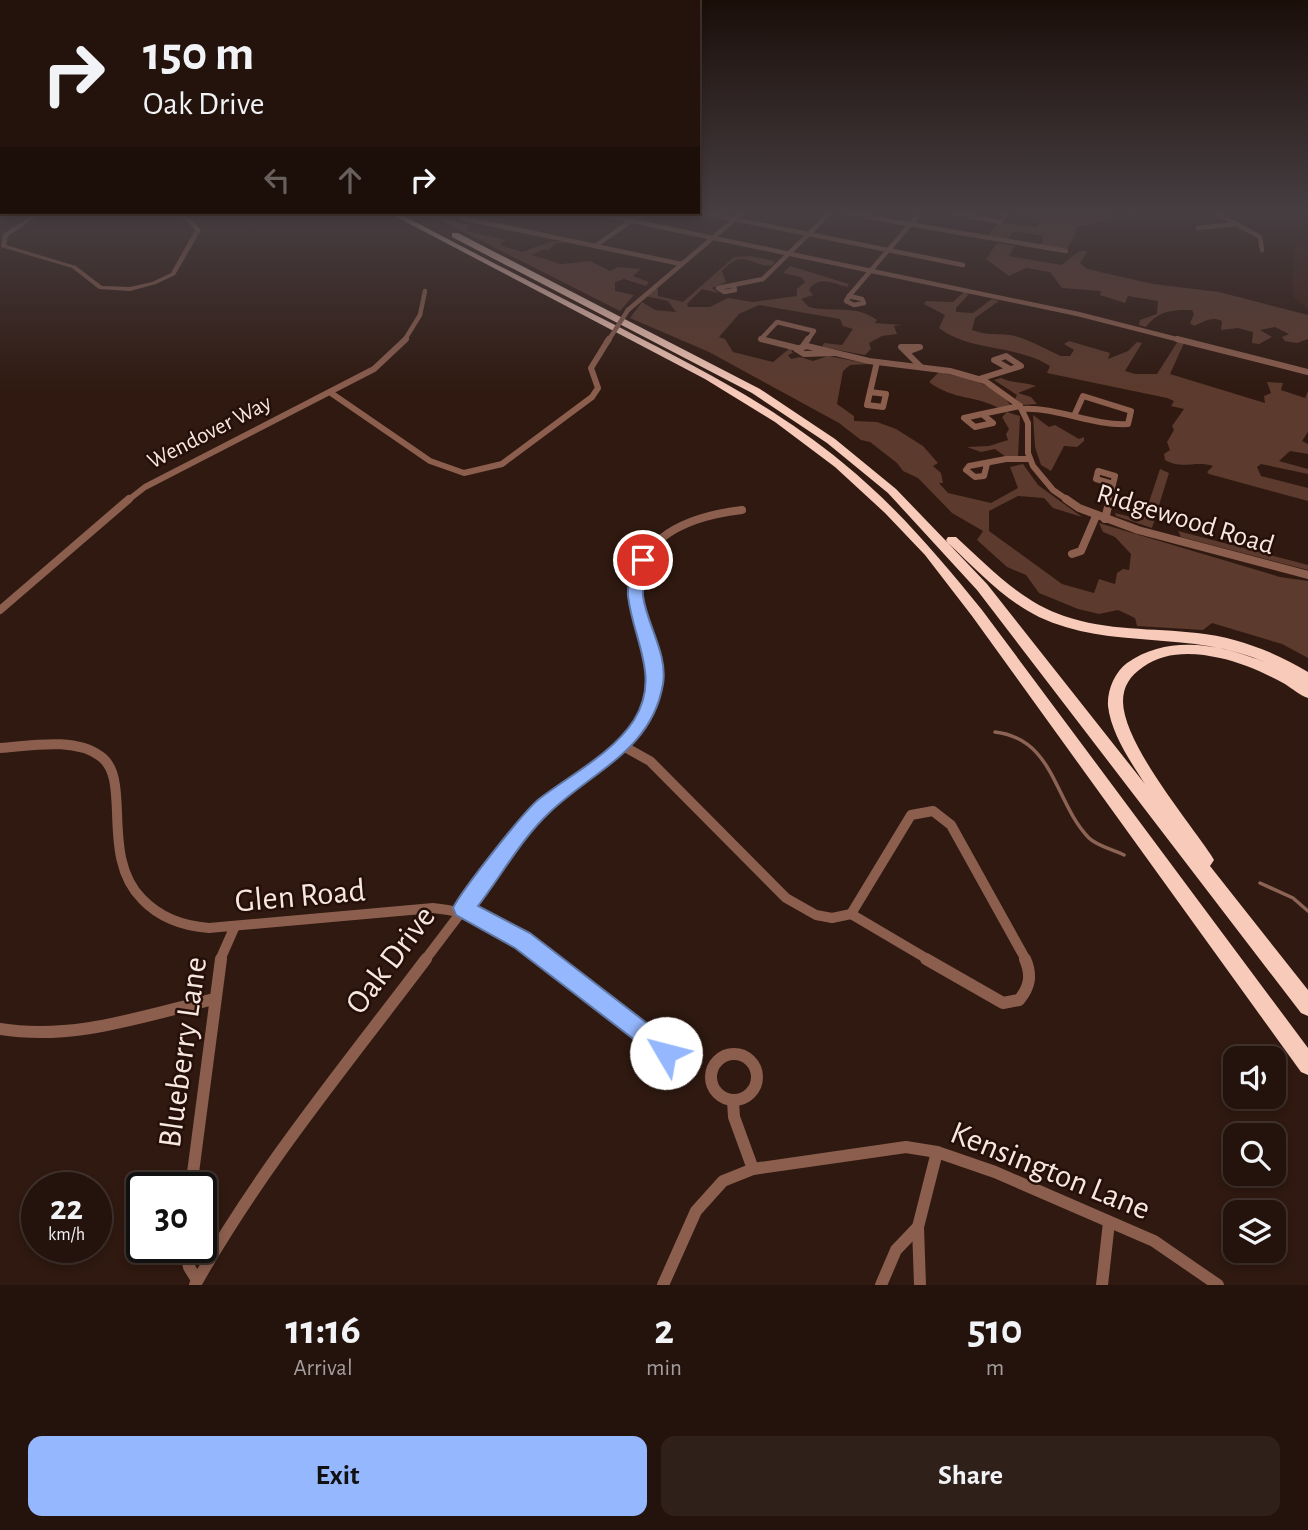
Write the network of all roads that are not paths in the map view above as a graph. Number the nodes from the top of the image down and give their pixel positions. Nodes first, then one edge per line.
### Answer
1 (81, 273) edge
2 (171, 273) edge
3 (507, 273) edge
4 (528, 273) edge
5 (671, 273) edge
6 (769, 273) edge
7 (868, 273) edge
8 (884, 273) edge
9 (734, 286) dead end
10 (425, 291) dead end
11 (849, 296) dead end
12 (800, 347) junction
13 (907, 352) dead end
14 (877, 362) junction
15 (920, 367) junction
16 (1010, 369) dead end
17 (1308, 372) edge
18 (979, 379) junction
19 (870, 392) dead end
20 (331, 393) junction
21 (1021, 408) junction
22 (982, 414) dead end
23 (1074, 416) junction
24 (1029, 459) junction
25 (987, 464) dead end
26 (1113, 484) dead end
27 (885, 485) junction
28 (742, 510) dead end
29 (1100, 517) junction
30 (1072, 554) dead end
31 (1308, 575) edge
32 (0, 611) edge
33 (1308, 679) edge
34 (1308, 692) edge
35 (623, 746) junction
36 (0, 748) edge
37 (463, 908) junction
38 (850, 914) junction
39 (235, 926) junction
40 (1257, 940) junction
41 (214, 999) junction
42 (1308, 1006) edge
43 (0, 1029) edge
44 (681, 1062) dead end
45 (1308, 1065) edge
46 (733, 1101) junction
47 (937, 1152) junction
48 (753, 1170) junction
49 (193, 1172) edge
50 (1109, 1222) junction
51 (918, 1227) junction
52 (189, 1263) edge
53 (196, 1282) edge
54 (1100, 1282) edge
55 (663, 1285) edge
56 (881, 1285) edge
57 (920, 1285) edge
58 (1218, 1285) edge

1 - 2 street
3 - 45 highway
4 - 27 highway
5 - 20 street, bridge
6 - 9 street
7 - 11 street
8 - 17 street
10 - 20 street, Wendover Way
12 - 12 street
12 - 14 street
13 - 15 street
14 - 15 street
14 - 19 street
15 - 18 street
16 - 18 street
18 - 21 street
20 - 32 street, Wendover Way
21 - 22 street
21 - 23 street
21 - 24 street
23 - 23 street
24 - 25 street
24 - 29 street, Ridgewood Road
26 - 29 street
27 - 33 highway
27 - 40 highway
28 - 35 street, Oak Drive
29 - 30 street
29 - 31 street, Ridgewood Road
34 - 40 highway
35 - 37 street, Oak Drive
35 - 38 street
36 - 39 street, Glen Road
37 - 39 street, Glen Road
37 - 44 street, Glen Road
37 - 53 street, Oak Drive
38 - 38 street
39 - 41 street, Blueberry Lane
40 - 42 highway
41 - 43 street
41 - 49 street, Blueberry Lane
46 - 46 street
46 - 48 street
47 - 48 street, Kensington Lane
47 - 50 street, Kensington Lane
47 - 51 street
48 - 55 street, Kensington Lane
50 - 54 street
50 - 58 street, Kensington Lane
51 - 56 street
51 - 57 street
52 - 53 street

